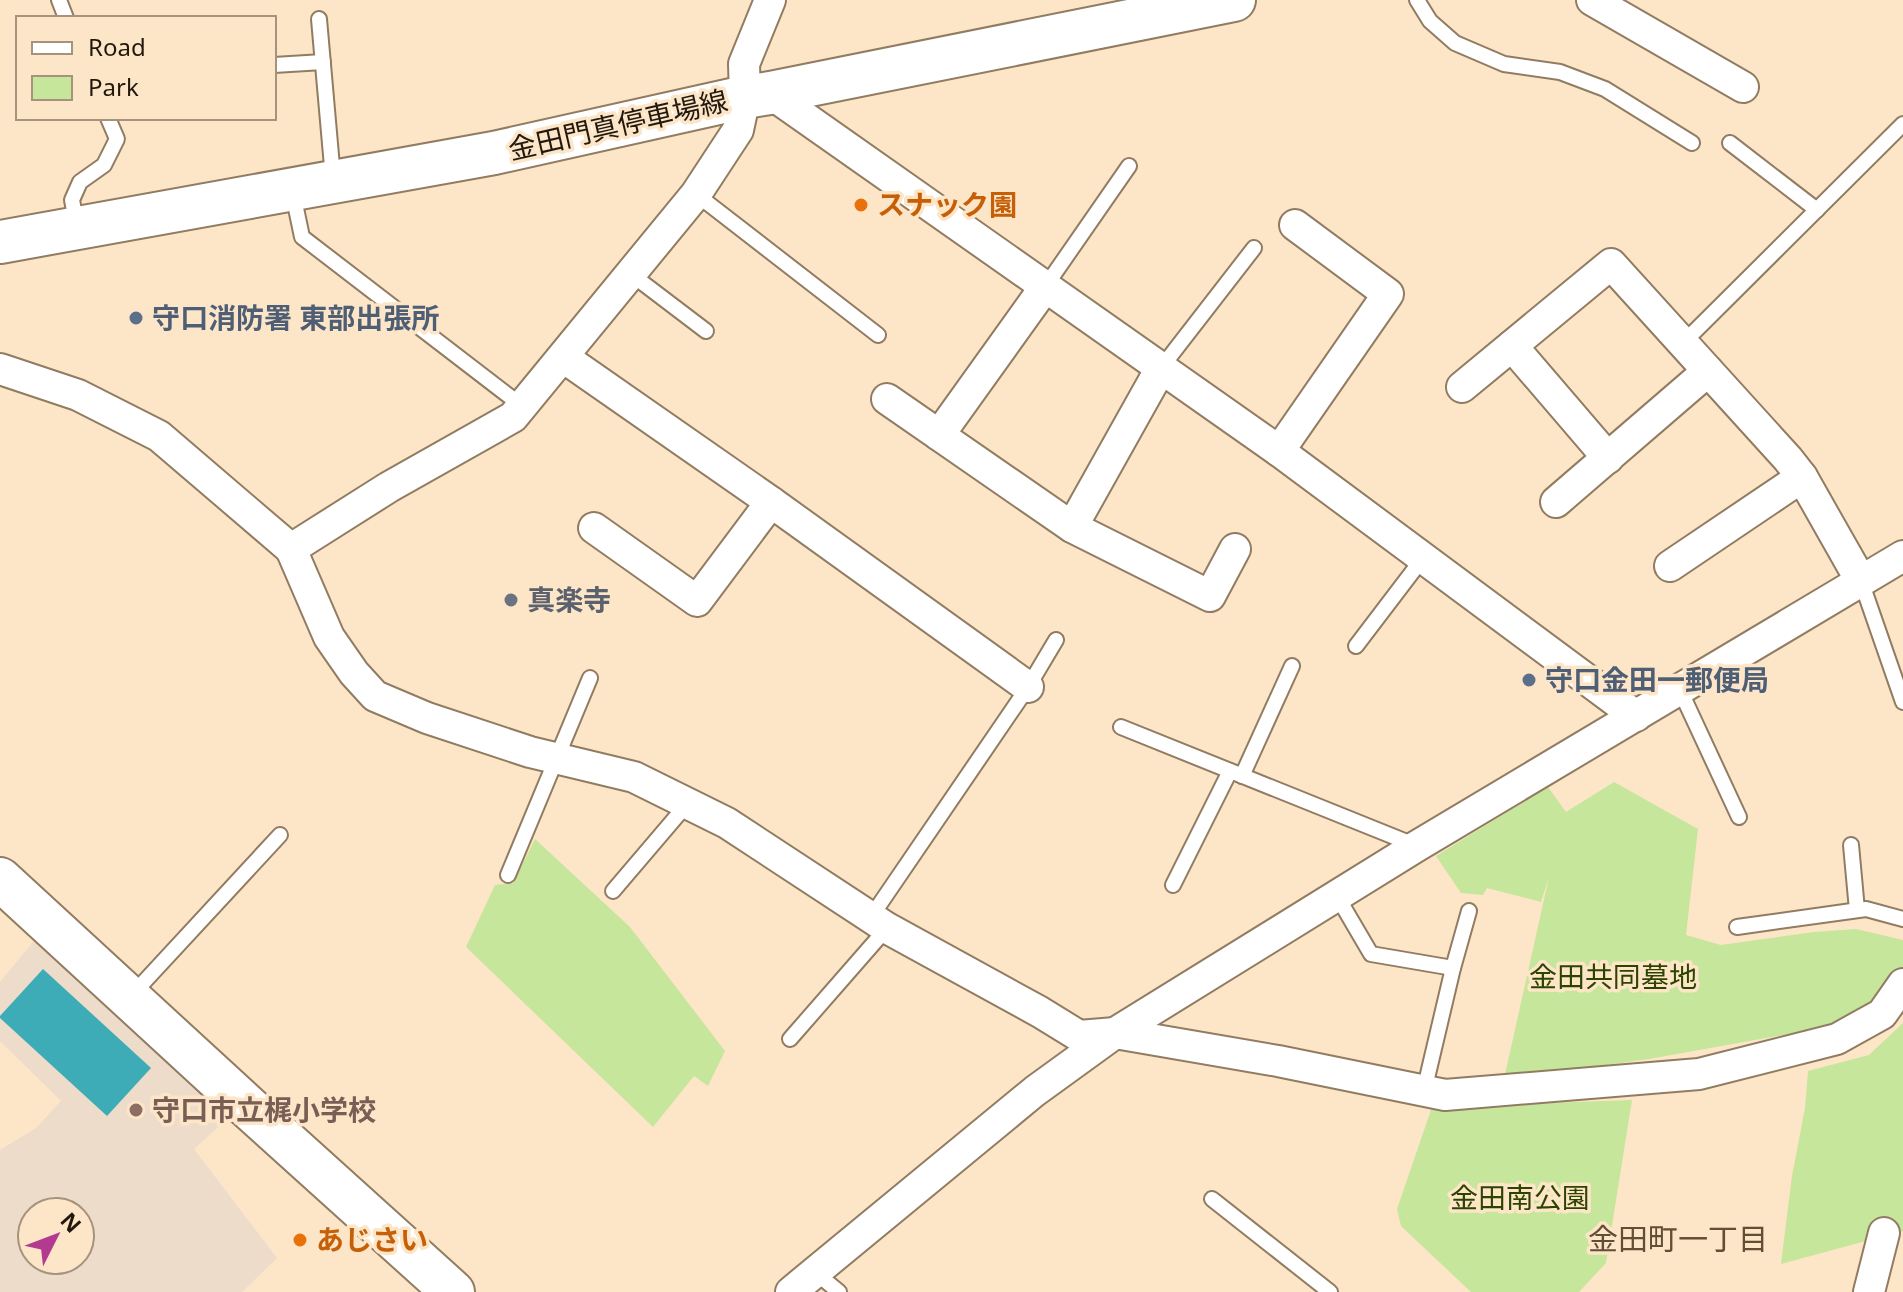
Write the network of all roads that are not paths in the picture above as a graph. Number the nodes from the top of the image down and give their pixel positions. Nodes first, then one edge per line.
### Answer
1 (770, 0) edge
2 (1417, 0) edge
3 (1592, 0) edge
4 (1219, 2) edge
5 (1101, 13) edge
6 (319, 19) dead end
7 (323, 62) junction
8 (276, 65) edge
9 (1743, 87) dead end
10 (758, 95) junction
11 (109, 120) edge
12 (1903, 124) edge
13 (1692, 143) dead end
14 (1730, 143) dead end
15 (1129, 166) dead end
16 (334, 182) junction
17 (292, 190) junction
18 (696, 194) junction
19 (1817, 210) junction
20 (1295, 225) dead end
21 (77, 228) junction
22 (0, 242) edge
23 (1254, 248) dead end
24 (631, 274) junction
25 (1045, 287) junction
26 (706, 331) dead end
27 (878, 335) dead end
28 (1683, 343) junction
29 (1512, 346) junction
30 (563, 357) junction
31 (1161, 368) junction
32 (0, 369) edge
33 (1708, 371) junction
34 (1462, 387) dead end
35 (887, 399) dead end
36 (522, 406) junction
37 (939, 435) junction
38 (1279, 451) junction
39 (1608, 458) junction
40 (1802, 477) junction
41 (771, 502) junction
42 (1556, 502) dead end
43 (1072, 527) junction
44 (594, 528) dead end
45 (291, 549) junction
46 (1235, 549) dead end
47 (1903, 556) edge
48 (1423, 558) junction
49 (1670, 566) dead end
50 (1861, 581) junction
51 (1056, 640) dead end
52 (1356, 646) dead end
53 (1292, 666) dead end
54 (590, 678) dead end
55 (1028, 687) junction
56 (1680, 690) junction
57 (1903, 702) edge
58 (1636, 716) junction
59 (1121, 727) dead end
60 (556, 759) junction
61 (1236, 773) junction
62 (688, 803) junction
63 (1739, 817) dead end
64 (280, 835) dead end
65 (1851, 845) dead end
66 (1417, 846) junction
67 (508, 875) dead end
68 (1173, 885) dead end
69 (8, 891) edge
70 (613, 891) dead end
71 (1337, 896) junction
72 (1857, 910) junction
73 (1469, 911) dead end
74 (1903, 919) edge
75 (879, 922) junction
76 (1737, 927) dead end
77 (1453, 968) junction
78 (1903, 984) edge
79 (130, 998) junction
80 (1115, 1033) junction
81 (790, 1039) dead end
82 (1424, 1091) junction
83 (1212, 1199) dead end
84 (1884, 1233) dead end
85 (815, 1272) junction
86 (453, 1292) edge
87 (791, 1292) edge
88 (839, 1292) edge
89 (1330, 1292) edge
90 (1869, 1292) edge

1 - 10 street
2 - 13 lane
3 - 9 street
4 - 5 main road, 金田門真停車場線
5 - 10 main road, 金田門真停車場線
6 - 7 lane
7 - 8 lane
7 - 16 lane
10 - 16 main road, 金田門真停車場線
10 - 18 street
10 - 25 street
11 - 21 lane
12 - 19 lane
14 - 19 lane
15 - 25 lane
16 - 17 main road, 金田門真停車場線
17 - 21 main road, 金田門真停車場線
17 - 36 lane
18 - 24 street
18 - 27 lane
19 - 28 lane
20 - 38 street
21 - 22 main road, 金田門真停車場線
23 - 31 lane
24 - 26 lane
24 - 30 street
25 - 31 street
25 - 37 street
28 - 29 street
28 - 33 street
29 - 34 street
29 - 39 street
30 - 36 street
30 - 41 street
31 - 38 street
31 - 43 street
32 - 45 street
33 - 39 street
33 - 40 street
35 - 37 street
36 - 45 street
37 - 43 street
38 - 48 street
39 - 42 street
40 - 49 street
40 - 50 street
41 - 44 street
41 - 55 street
43 - 46 street
45 - 60 street
47 - 50 street
48 - 52 lane
48 - 58 street
50 - 56 street
50 - 57 lane
51 - 55 lane
53 - 61 lane
54 - 60 lane
55 - 75 lane
56 - 58 street
56 - 63 lane
58 - 66 street
59 - 61 lane
60 - 62 street
60 - 67 lane
61 - 66 lane
61 - 68 lane
62 - 70 lane
62 - 75 street
64 - 79 lane
65 - 72 lane
66 - 71 street
69 - 79 main road
71 - 77 lane
71 - 80 street
72 - 74 lane
72 - 76 lane
73 - 77 lane
75 - 80 street
75 - 81 lane
77 - 82 lane
78 - 82 street
79 - 86 main road
80 - 82 street
80 - 85 street
83 - 89 lane
84 - 90 street
85 - 87 street
85 - 88 lane

